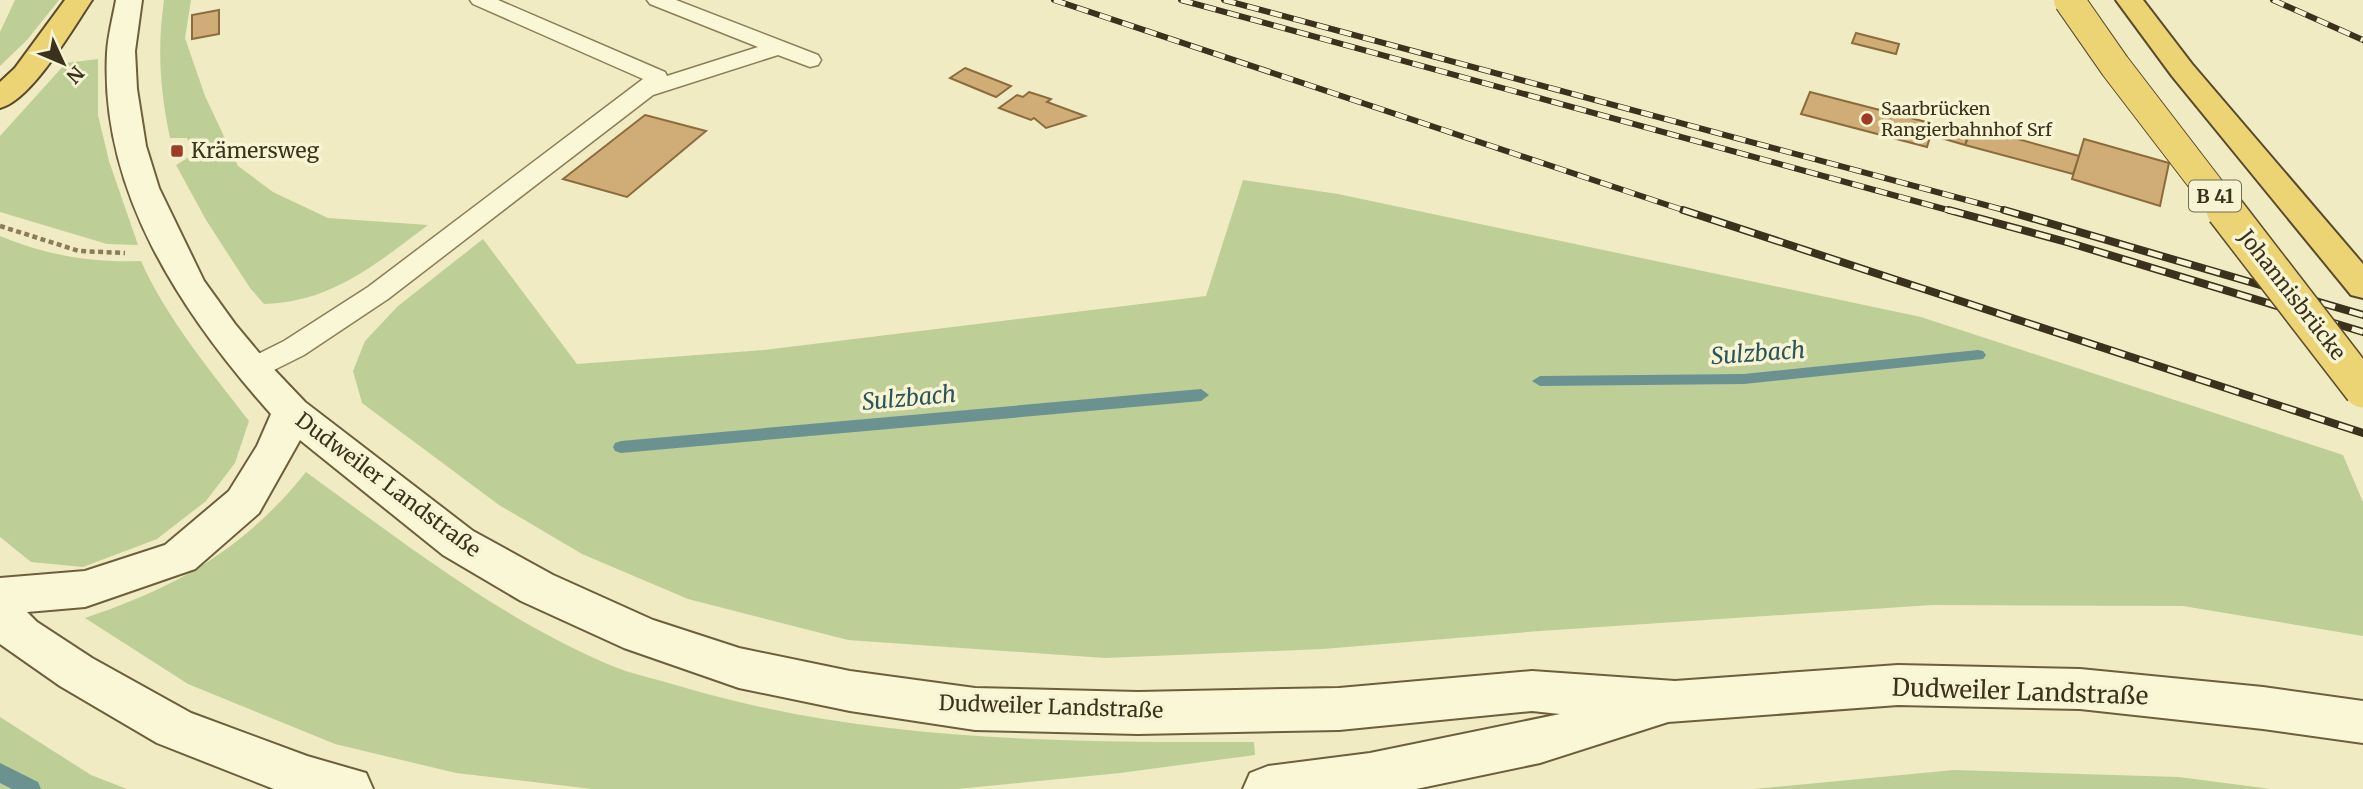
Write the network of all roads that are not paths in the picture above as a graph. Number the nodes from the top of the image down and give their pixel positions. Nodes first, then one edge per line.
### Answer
1 (79, 0) edge
2 (129, 0) edge
3 (480, 0) edge
4 (657, 0) edge
5 (2069, 0) edge
6 (2129, 0) edge
7 (779, 48) junction
8 (810, 60) dead end
9 (645, 90) junction
10 (0, 99) edge
11 (2363, 287) edge
12 (252, 369) junction
13 (2363, 389) edge
14 (291, 412) junction
15 (0, 596) edge
16 (0, 614) edge
17 (1675, 702) junction
18 (2363, 722) edge
19 (348, 789) edge
20 (1268, 789) edge

1 - 10 highway
2 - 12 main road, Dudweiler Landstraße
3 - 9 lane
4 - 7 lane
5 - 13 highway, Johannisbrücke / B 41, bridge
6 - 11 highway, B 41
7 - 8 lane
7 - 9 lane
9 - 12 lane
12 - 14 main road, Dudweiler Landstraße
14 - 15 main road
14 - 17 main road, Dudweiler Landstraße
16 - 19 main road
17 - 18 main road, Dudweiler Landstraße
17 - 20 main road, Dudweiler Landstraße

